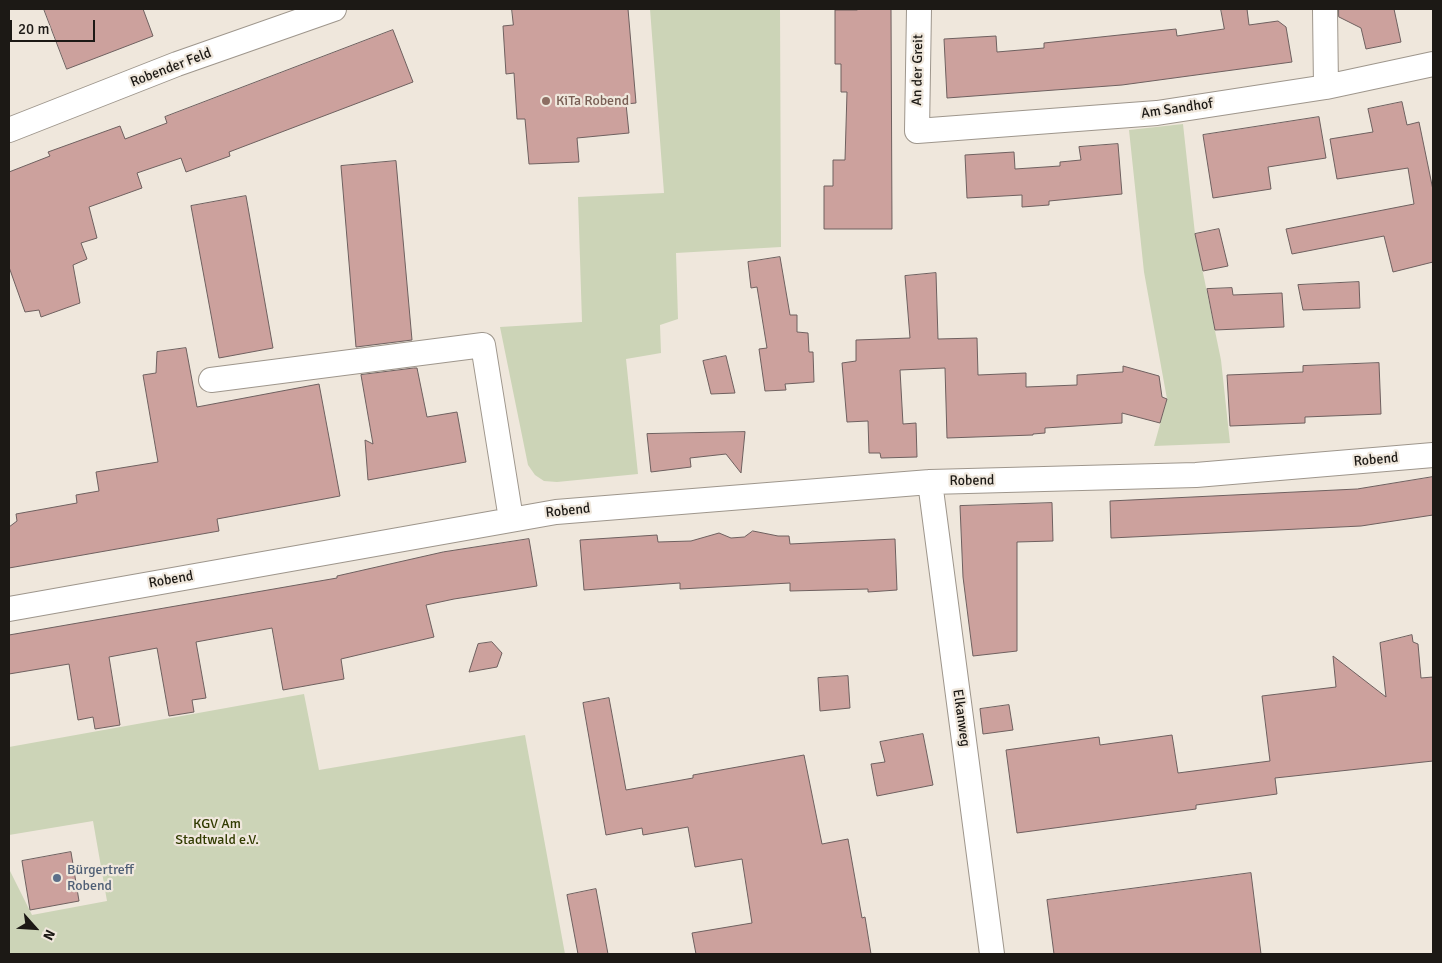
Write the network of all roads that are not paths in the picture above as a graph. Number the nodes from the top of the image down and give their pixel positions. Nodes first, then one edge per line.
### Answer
1 (334, 9) edge
2 (919, 9) edge
3 (1325, 9) edge
4 (1433, 64) edge
5 (1326, 87) junction
6 (9, 130) edge
7 (917, 131) joint
8 (211, 380) dead end
9 (1433, 455) edge
10 (930, 482) junction
11 (511, 519) junction
12 (9, 609) edge
13 (992, 954) edge

1 - 6 street, Robender Feld
2 - 7 street, An der Greit
3 - 5 street
4 - 5 street, Am Sandhof
5 - 7 street, Am Sandhof
8 - 11 street
9 - 10 street, Robend
10 - 11 street, Robend
10 - 13 street, Elkanweg
11 - 12 street, Robend

